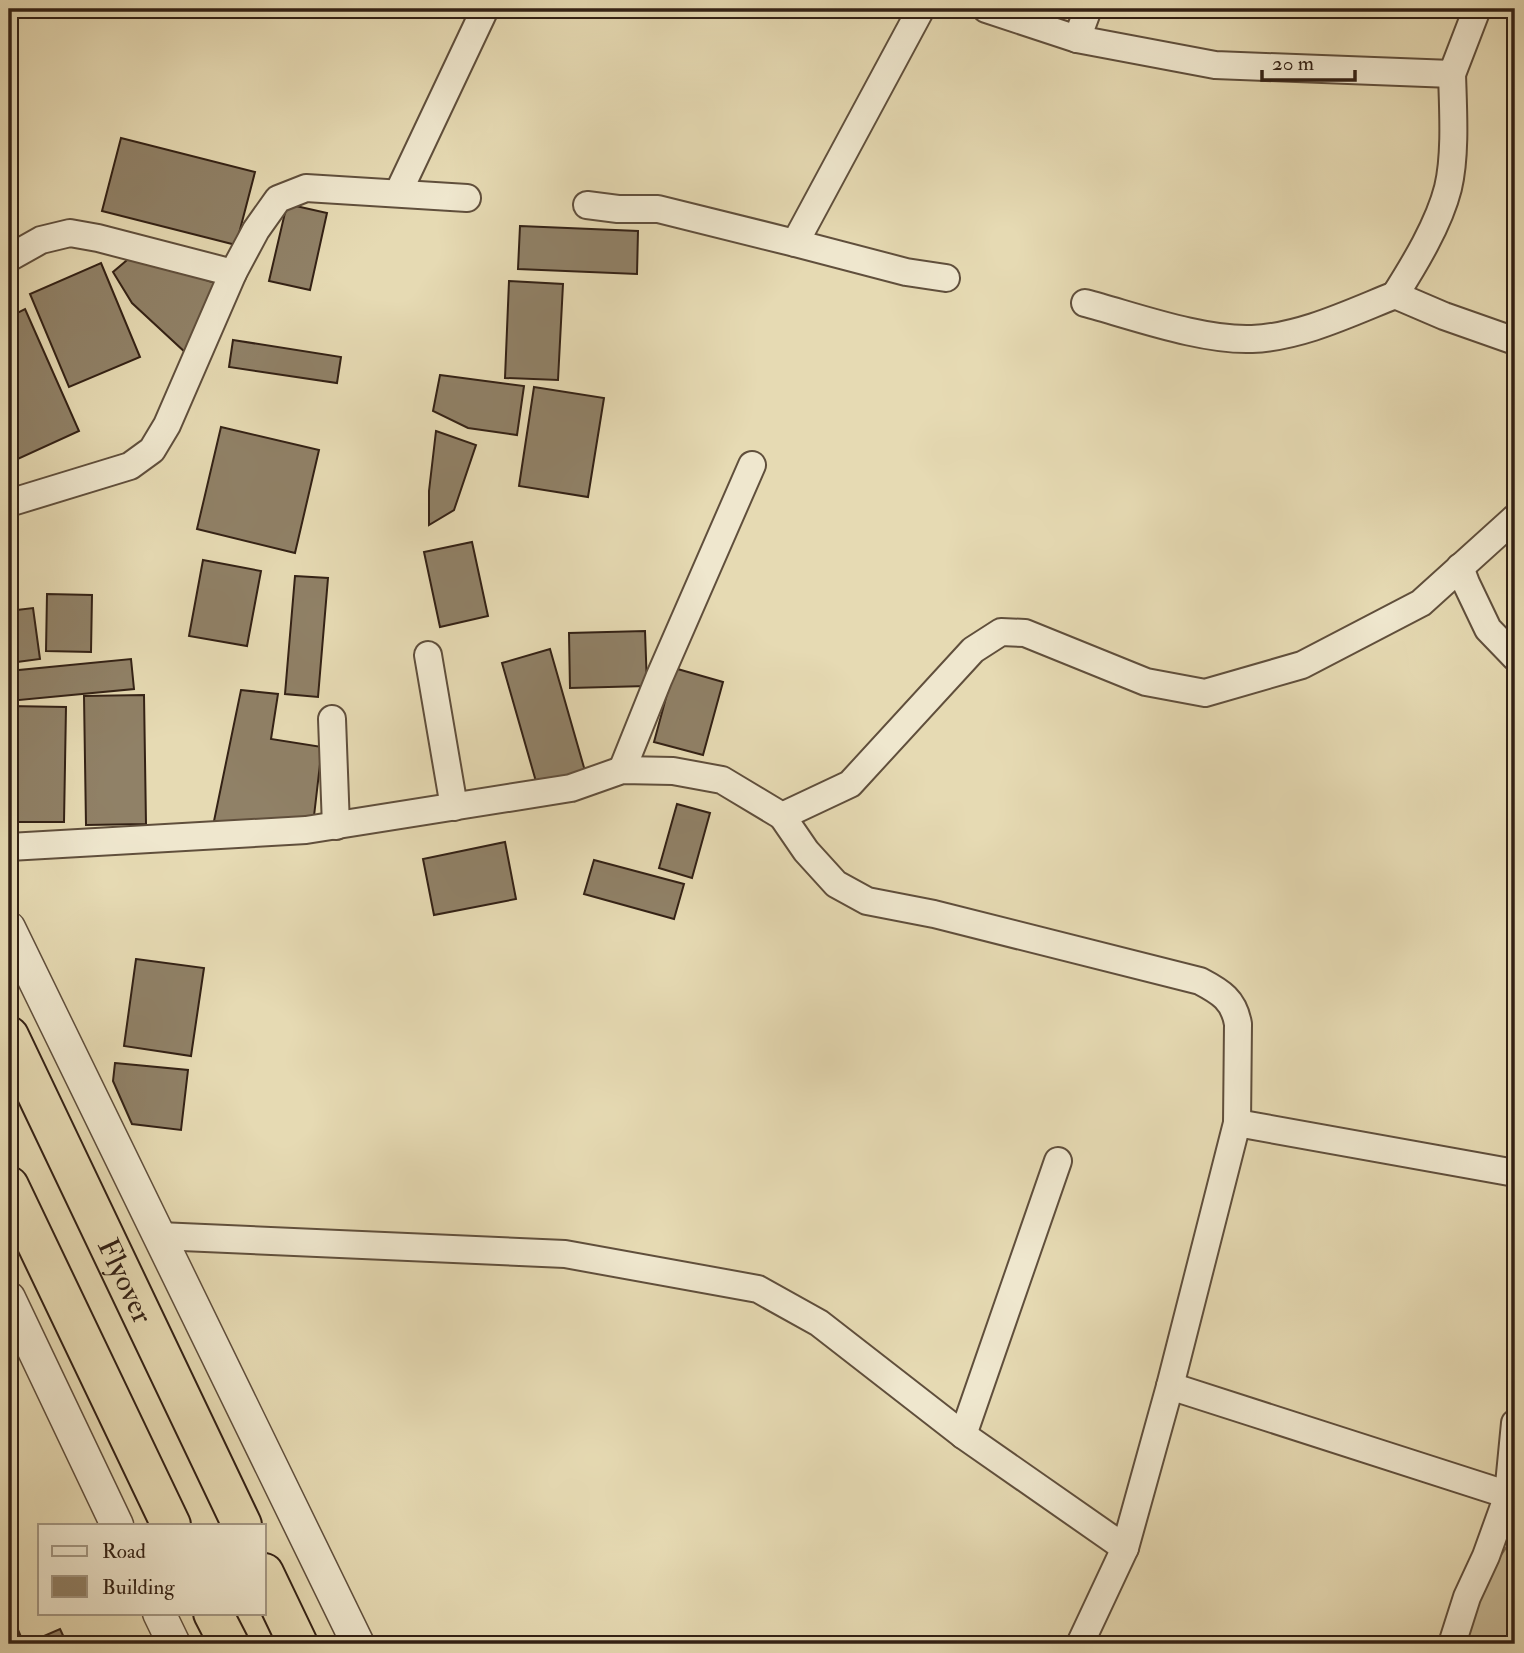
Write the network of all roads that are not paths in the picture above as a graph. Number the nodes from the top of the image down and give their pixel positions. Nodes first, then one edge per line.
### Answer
1 (485, 9) edge
2 (921, 9) edge
3 (986, 9) edge
4 (1088, 9) edge
5 (1477, 9) edge
6 (1077, 39) junction
7 (1451, 74) junction
8 (398, 193) junction
9 (467, 198) dead end
10 (587, 205) dead end
11 (795, 243) junction
12 (9, 258) edge
13 (233, 274) junction
14 (946, 278) dead end
15 (1395, 295) junction
16 (1085, 303) dead end
17 (1515, 341) edge
18 (752, 465) dead end
19 (9, 503) edge
20 (1515, 518) edge
21 (1460, 567) junction
22 (428, 655) dead end
23 (1515, 657) edge
24 (332, 719) dead end
25 (622, 770) junction
26 (454, 807) junction
27 (782, 816) junction
28 (336, 826) junction
29 (9, 847) edge
30 (9, 928) edge
31 (9, 1036) edge
32 (1237, 1123) junction
33 (1058, 1161) dead end
34 (1515, 1173) edge
35 (9, 1186) edge
36 (159, 1236) junction
37 (9, 1298) edge
38 (1170, 1386) junction
39 (1515, 1423) edge
40 (963, 1434) junction
41 (1512, 1496) edge
42 (117, 1524) edge
43 (172, 1524) edge
44 (242, 1524) edge
45 (1125, 1548) junction
46 (266, 1577) edge
47 (159, 1614) edge
48 (214, 1614) edge
49 (174, 1644) edge
50 (229, 1644) edge
51 (298, 1644) edge
52 (358, 1644) edge
53 (1080, 1644) edge
54 (1452, 1644) edge

1 - 8 street
2 - 11 street
3 - 6 street
4 - 6 street
5 - 7 street
6 - 7 street
7 - 15 street
8 - 9 street
8 - 13 street
10 - 11 street
11 - 14 street
12 - 13 street
13 - 19 street
15 - 16 street
15 - 17 street
18 - 25 street
20 - 21 street
21 - 23 street
21 - 27 street
22 - 26 street
24 - 28 street
25 - 26 street
25 - 27 street
26 - 28 street
27 - 32 street
28 - 29 street
30 - 36 street
31 - 44 highway, Flyover
32 - 34 street
32 - 38 street
33 - 40 street
35 - 43 highway
36 - 40 street
36 - 52 street
37 - 42 street
38 - 41 street
38 - 45 street
39 - 41 street
40 - 45 street
41 - 54 street
45 - 53 street
46 - 51 highway
47 - 49 street
48 - 50 highway

